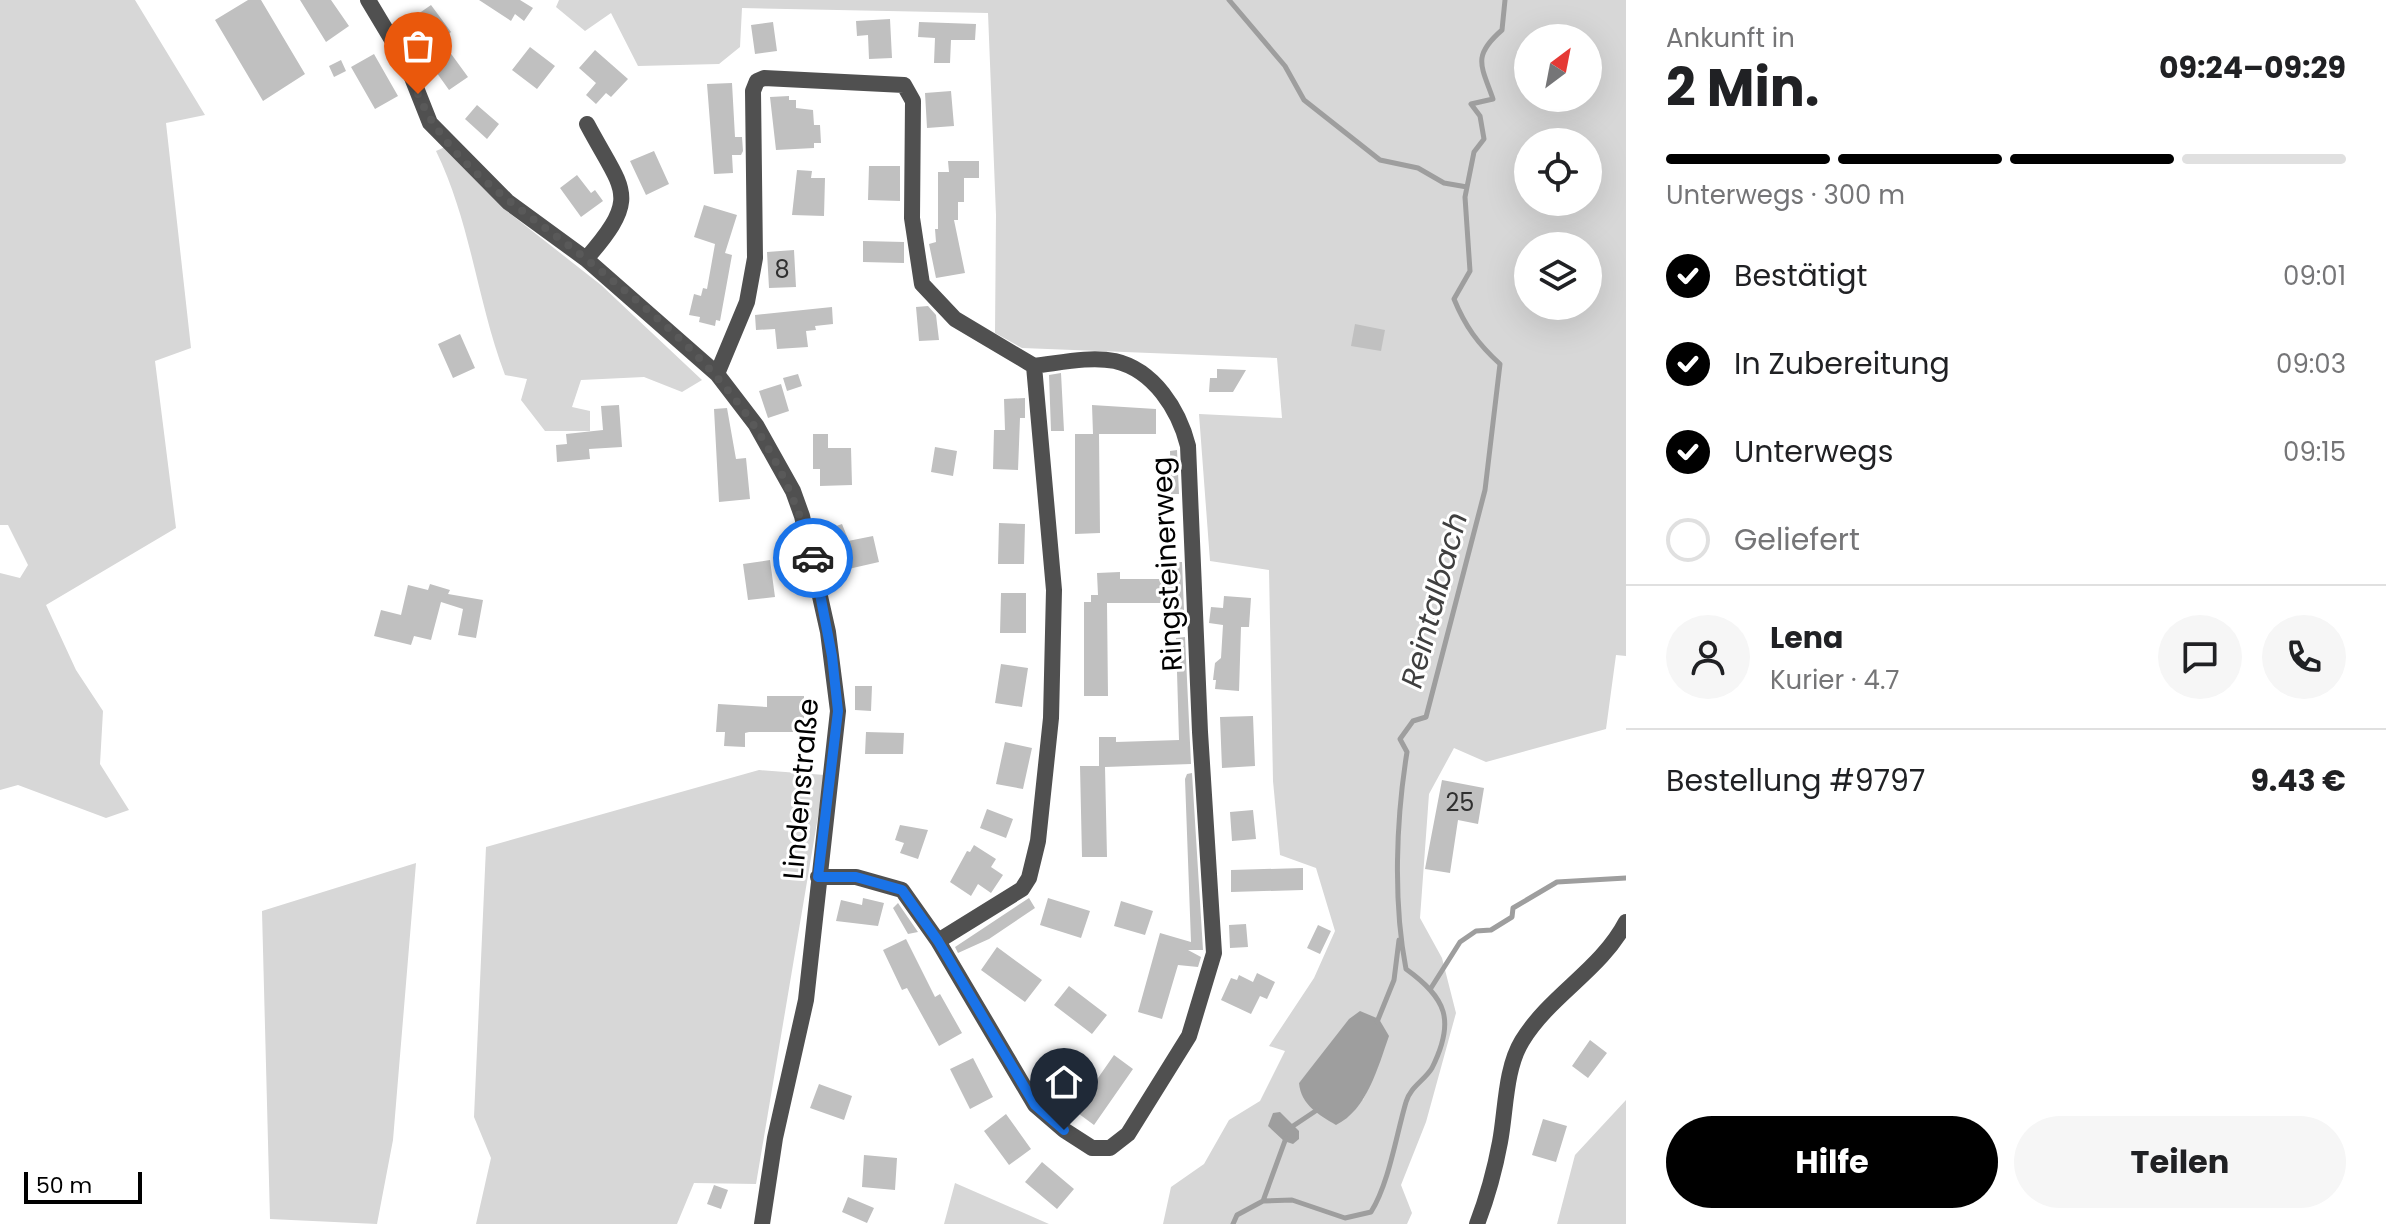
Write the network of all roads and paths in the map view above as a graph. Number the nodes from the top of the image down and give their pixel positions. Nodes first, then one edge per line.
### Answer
1 (368, 0) edge
2 (587, 124) dead end
3 (586, 259) junction
4 (1034, 366) junction
5 (717, 374) junction
6 (818, 877) junction
7 (1623, 933) edge
8 (938, 941) junction
9 (762, 1224) edge
10 (1477, 1224) edge

1 - 3 street, Lindenstraße
2 - 3 street
3 - 5 street, Lindenstraße
4 - 5 street
4 - 8 street
4 - 8 street, Ringsteinerweg
5 - 6 street, Lindenstraße
6 - 8 street, Ringsteinerweg
6 - 9 street, Lindenstraße
7 - 10 street

